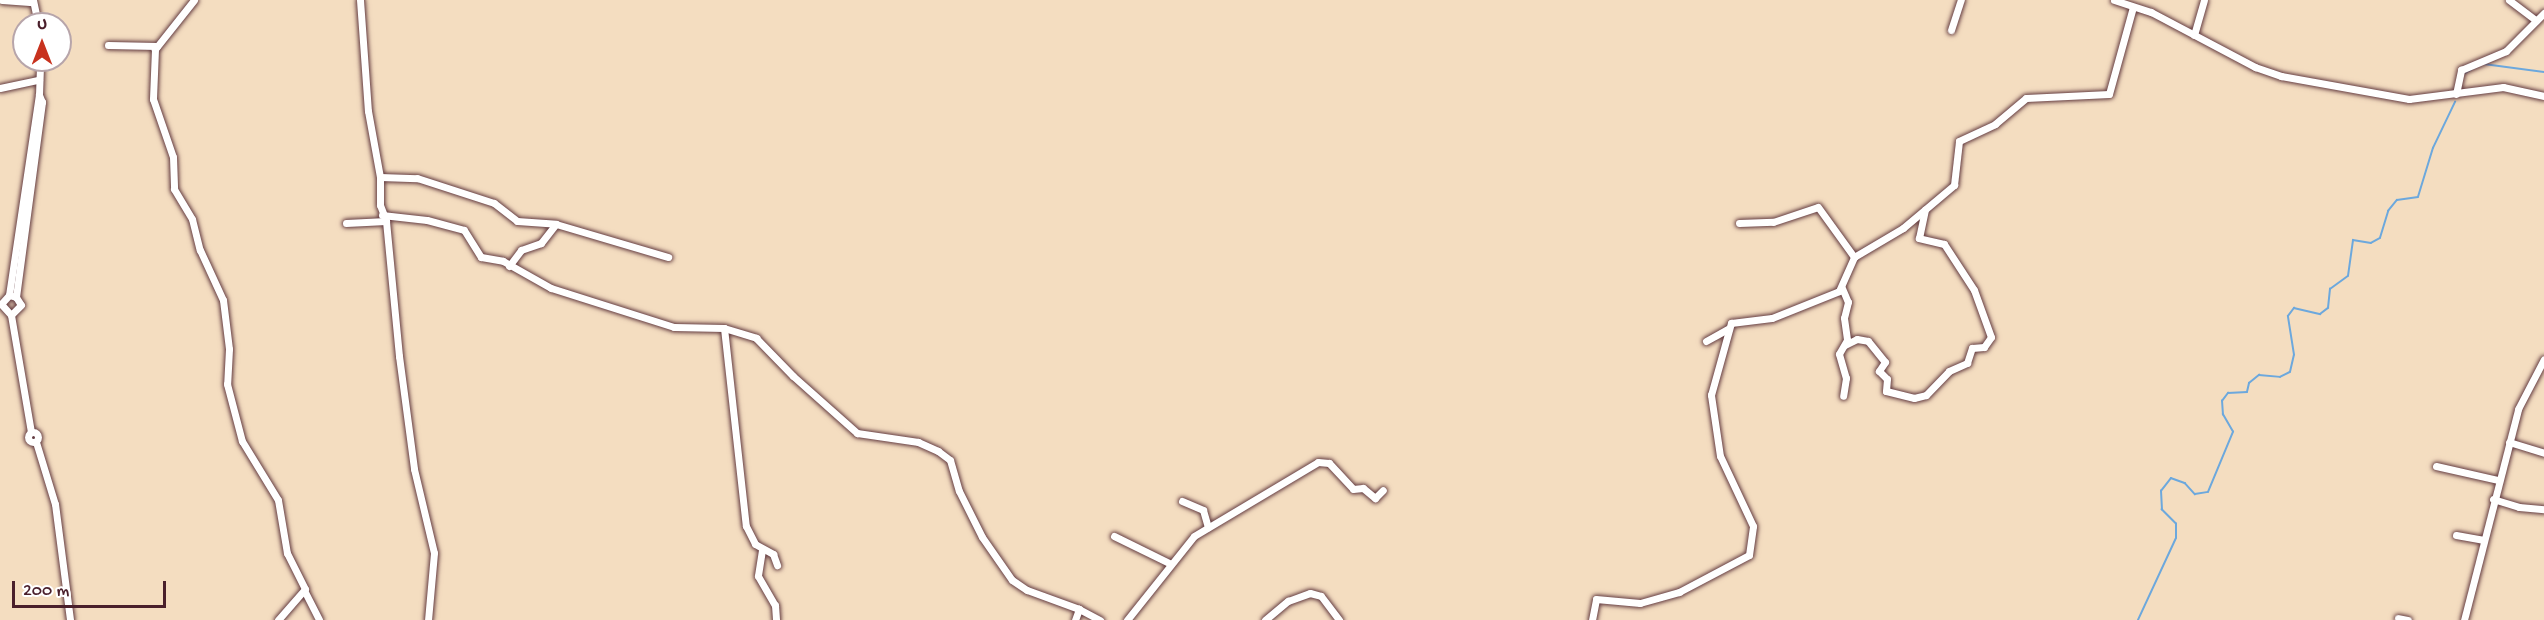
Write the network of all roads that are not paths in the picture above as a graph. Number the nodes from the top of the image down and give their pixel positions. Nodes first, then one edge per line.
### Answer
1 (2, 0) edge
2 (194, 0) edge
3 (360, 0) edge
4 (1961, 0) edge
5 (2114, 0) edge
6 (2204, 0) edge
7 (2509, 0) edge
8 (33, 1) edge
9 (2133, 7) junction
10 (2544, 13) edge
11 (2536, 20) junction
12 (1951, 30) dead end
13 (2194, 35) junction
14 (108, 45) dead end
15 (157, 46) junction
16 (39, 72) edge
17 (39, 80) junction
18 (0, 88) edge
19 (2460, 88) junction
20 (2544, 96) edge
21 (380, 177) junction
22 (1925, 210) junction
23 (384, 218) junction
24 (1739, 223) dead end
25 (346, 224) dead end
26 (556, 224) junction
27 (668, 257) dead end
28 (1854, 257) junction
29 (509, 266) junction
30 (1842, 288) junction
31 (12, 296) junction
32 (0, 304) edge
33 (11, 315) junction
34 (724, 328) junction
35 (1729, 328) junction
36 (1706, 341) dead end
37 (1845, 345) junction
38 (2544, 359) edge
39 (1843, 396) dead end
40 (2510, 442) junction
41 (2544, 453) edge
42 (2436, 466) dead end
43 (2499, 480) junction
44 (1383, 490) dead end
45 (2493, 499) junction
46 (1182, 501) dead end
47 (2544, 509) edge
48 (1208, 527) junction
49 (2456, 535) dead end
50 (1114, 536) dead end
51 (2483, 540) junction
52 (762, 549) junction
53 (1169, 563) junction
54 (777, 565) dead end
55 (305, 592) junction
56 (1079, 609) junction
57 (2398, 618) dead end
58 (70, 620) edge
59 (278, 620) edge
60 (319, 620) edge
61 (428, 620) edge
62 (776, 620) edge
63 (1075, 620) edge
64 (1100, 620) edge
65 (1127, 620) edge
66 (1265, 620) edge
67 (1339, 620) edge
68 (1592, 620) edge
69 (2408, 620) edge
70 (2464, 620) edge

1 - 8 street
2 - 15 street
3 - 21 street
4 - 12 street
5 - 9 street
6 - 13 street
7 - 11 street
9 - 13 street
9 - 22 street
10 - 11 street
11 - 19 street
13 - 19 street
14 - 15 street
15 - 55 street
16 - 17 street
17 - 18 street
17 - 31 street
19 - 20 street
21 - 23 street
21 - 26 street
22 - 28 street
22 - 37 street
23 - 25 street
23 - 29 street
23 - 61 street
24 - 28 street
26 - 27 street
26 - 29 street
28 - 30 street
29 - 34 street
30 - 35 street
30 - 37 street
31 - 32 street
31 - 33 street
32 - 33 street
33 - 58 street
34 - 52 street
34 - 56 street
35 - 36 street
35 - 68 street
37 - 39 street
38 - 40 street
40 - 41 street
40 - 43 street
42 - 43 street
43 - 45 street
44 - 48 street
45 - 47 street
45 - 51 street
46 - 48 street
48 - 53 street
49 - 51 street
50 - 53 street
51 - 70 street
52 - 54 street
52 - 62 street
53 - 65 street
55 - 59 street
55 - 60 street
56 - 63 street
56 - 64 street
57 - 69 street
66 - 67 street

